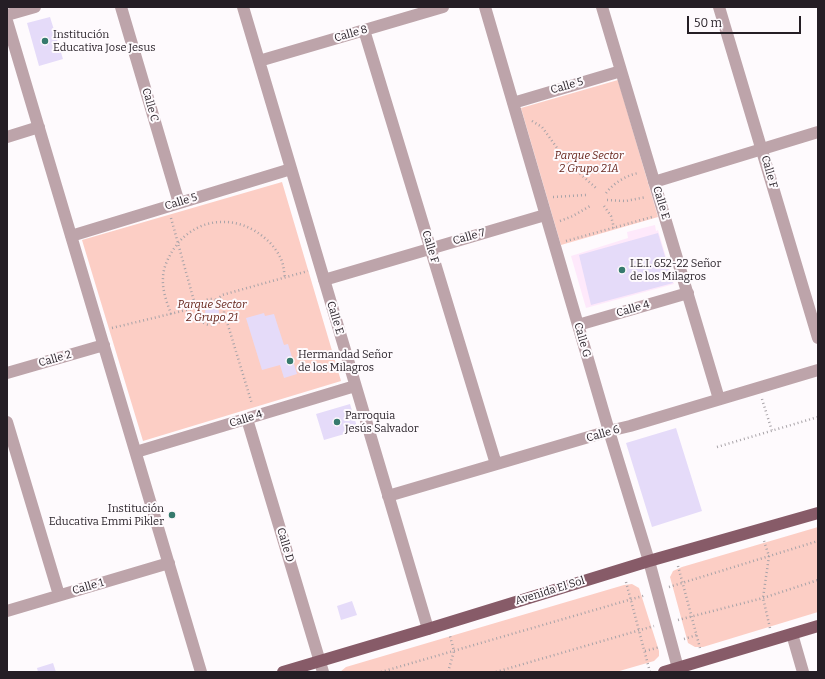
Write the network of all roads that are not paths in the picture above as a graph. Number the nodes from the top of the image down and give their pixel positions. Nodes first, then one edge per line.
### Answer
1 (35, 7) edge
2 (121, 7) edge
3 (243, 7) edge
4 (443, 7) edge
5 (484, 7) edge
6 (602, 7) edge
7 (719, 7) edge
8 (7, 15) edge
9 (7, 21) edge
10 (364, 30) junction
11 (259, 61) junction
12 (621, 71) junction
13 (513, 103) junction
14 (39, 127) junction
15 (818, 132) edge
16 (7, 137) edge
17 (762, 149) junction
18 (291, 169) junction
19 (654, 182) junction
20 (173, 205) junction
21 (550, 218) junction
22 (71, 236) junction
23 (431, 248) junction
24 (324, 280) junction
25 (688, 293) junction
26 (578, 325) junction
27 (818, 338) edge
28 (104, 345) junction
29 (818, 370) edge
30 (7, 373) edge
31 (355, 386) junction
32 (719, 399) junction
33 (247, 419) junction
34 (7, 422) edge
35 (609, 431) junction
36 (136, 452) junction
37 (496, 464) junction
38 (388, 496) junction
39 (818, 513) edge
40 (649, 561) junction
41 (169, 563) junction
42 (59, 595) junction
43 (7, 611) edge
44 (818, 626) edge
45 (428, 629) junction
46 (792, 634) junction
47 (322, 666) edge
48 (679, 670) edge
49 (201, 672) edge
50 (283, 672) edge
51 (664, 672) edge
52 (803, 672) edge

1 - 8 street
2 - 20 street, Calle C
3 - 11 street, Calle E
4 - 10 street, Calle 8
5 - 13 street, Calle G
6 - 12 street, Calle E
7 - 17 street, Calle F
9 - 14 street
10 - 11 street, Calle 8
10 - 23 street, Calle F
11 - 18 street, Calle E
12 - 13 street, Calle 5
12 - 19 street, Calle E
13 - 21 street, Calle G
14 - 16 street
14 - 22 street
15 - 17 street
17 - 19 street
17 - 27 street, Calle F
18 - 20 street, Calle 5
18 - 24 street, Calle E
19 - 25 street, Calle E
20 - 22 street, Calle 5
21 - 23 street, Calle 7
21 - 26 street, Calle G
22 - 28 street
23 - 24 street, Calle 7
23 - 37 street, Calle F
24 - 31 street, Calle E
25 - 26 street, Calle 4
25 - 32 street, Calle E
26 - 35 street, Calle G
28 - 30 street, Calle 2
28 - 36 street
29 - 32 street, Calle 6
31 - 33 street, Calle 4
31 - 38 street, Calle E
32 - 35 street, Calle 6
33 - 36 street, Calle 4
33 - 47 street, Calle D
34 - 42 street
35 - 37 street, Calle 6
35 - 40 street, Calle G
36 - 41 street
37 - 38 street, Calle 6
38 - 45 street, Calle E
39 - 40 main road, Avenida El Sol
40 - 45 main road, Avenida El Sol
40 - 48 street, Calle G
41 - 42 street, Calle 1
41 - 49 street
42 - 43 street, Calle 1
44 - 46 main road
45 - 47 main road, Avenida El Sol
46 - 48 main road
46 - 52 street
47 - 50 main road, Avenida El Sol
48 - 51 main road

